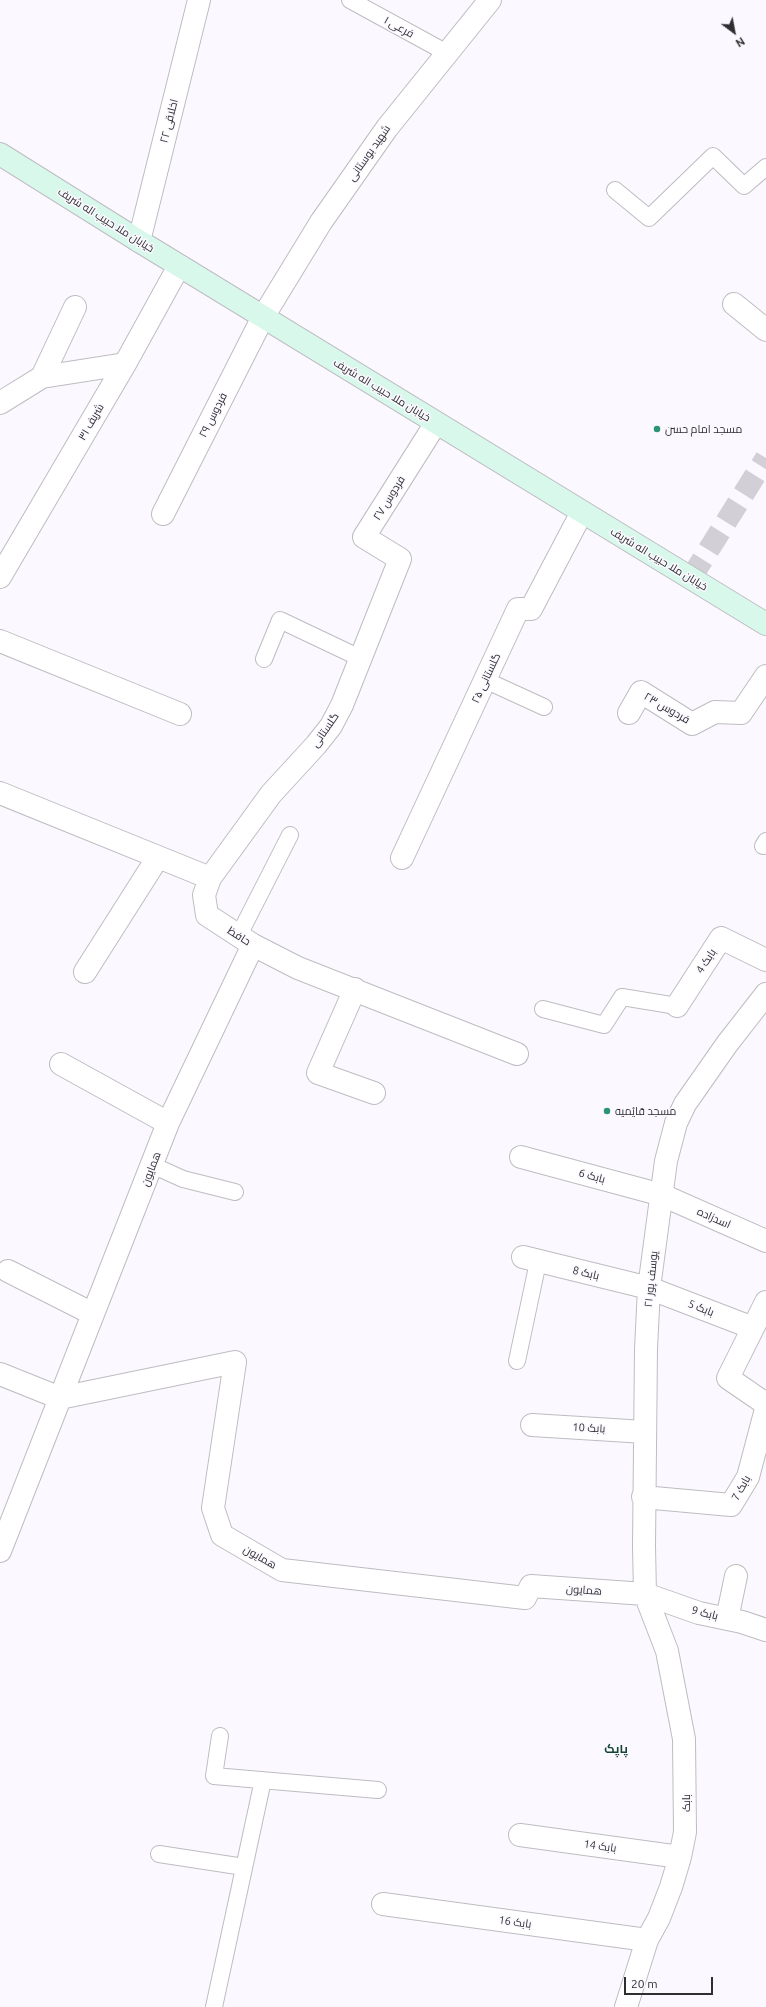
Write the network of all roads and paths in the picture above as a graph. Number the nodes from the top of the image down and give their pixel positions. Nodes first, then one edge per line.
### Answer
1 (199, 0) edge
2 (350, 0) edge
3 (490, 0) edge
4 (447, 53) junction
5 (0, 154) edge
6 (766, 167) edge
7 (615, 190) dead end
8 (138, 241) junction
9 (179, 266) junction
10 (734, 304) dead end
11 (76, 307) dead end
12 (263, 317) junction
13 (766, 330) edge
14 (125, 364) junction
15 (42, 377) junction
16 (0, 403) edge
17 (436, 423) junction
18 (582, 512) junction
19 (163, 514) dead end
20 (400, 559) joint
21 (0, 577) edge
22 (766, 624) edge
23 (0, 641) edge
24 (360, 658) junction
25 (264, 659) dead end
26 (766, 676) edge
27 (485, 680) junction
28 (544, 707) dead end
29 (629, 713) dead end
30 (180, 714) dead end
31 (0, 793) edge
32 (290, 835) dead end
33 (158, 857) junction
34 (402, 858) dead end
35 (210, 878) junction
36 (246, 940) junction
37 (766, 960) edge
38 (85, 972) dead end
39 (355, 989) junction
40 (766, 994) edge
41 (677, 1006) joint
42 (543, 1009) dead end
43 (518, 1054) dead end
44 (61, 1064) dead end
45 (374, 1094) dead end
46 (168, 1123) junction
47 (521, 1157) dead end
48 (152, 1165) junction
49 (235, 1192) dead end
50 (662, 1195) junction
51 (766, 1241) edge
52 (530, 1260) joint
53 (8, 1271) dead end
54 (649, 1288) junction
55 (766, 1302) edge
56 (93, 1314) junction
57 (753, 1328) junction
58 (517, 1361) dead end
59 (0, 1374) edge
60 (60, 1398) junction
61 (766, 1404) edge
62 (766, 1409) edge
63 (532, 1425) dead end
64 (645, 1432) junction
65 (644, 1497) junction
66 (0, 1551) edge
67 (736, 1576) dead end
68 (645, 1594) junction
69 (727, 1619) junction
70 (766, 1630) edge
71 (220, 1736) dead end
72 (263, 1780) junction
73 (378, 1790) dead end
74 (520, 1835) dead end
75 (159, 1854) dead end
76 (680, 1857) junction
77 (244, 1867) junction
78 (383, 1904) dead end
79 (647, 1940) junction
80 (214, 2007) edge
81 (626, 2007) edge

1 - 8 street, اخلاقی ۲۲
2 - 4 lane, فرعی ۱
3 - 4 street, شهید بوستانی
4 - 12 street, شهید بوستانی
5 - 8 main road, خیابان ملا حبیب اله شریف
6 - 7 lane
8 - 9 main road, خیابان ملا حبیب اله شریف
9 - 12 main road, خیابان ملا حبیب اله شریف
9 - 14 street, شریف ۳۱
10 - 13 street
11 - 15 street
12 - 17 main road, خیابان ملا حبیب اله شریف
12 - 19 street, فردوس ۲۹
14 - 15 street
14 - 21 street, شریف ۳۱
15 - 16 street
17 - 18 main road, خیابان ملا حبیب اله شریف
17 - 20 street, فردوس ۲۷
18 - 22 main road, خیابان ملا حبیب اله شریف
18 - 27 street, گلستانی ۲۵
20 - 24 street, گلستانی
23 - 30 street
24 - 25 lane
24 - 35 street, گلستانی
26 - 29 street, فردوس ۲۳
27 - 28 lane
27 - 34 street, گلستانی ۲۵
31 - 33 street
32 - 36 lane
33 - 35 street
33 - 38 street
35 - 36 street, حافظ
36 - 39 street, حافظ
36 - 46 street, همایون
37 - 41 street, بابک 4
39 - 43 street, حافظ
39 - 45 street
40 - 50 street, یوسف پور ۲۱
41 - 42 lane
44 - 46 street
46 - 48 street, همایون
47 - 50 street, بابک 6
48 - 49 lane
48 - 56 street, همایون
50 - 51 street, اسدزاده
50 - 54 street, یوسف پور ۲۱
52 - 54 street, بابک 8
52 - 58 lane
53 - 56 street
54 - 57 street, بابک 5
54 - 64 street, یوسف پور ۲۱
55 - 57 street
56 - 60 street, همایون
57 - 61 street
59 - 60 street
60 - 66 street, همایون
60 - 68 street, همایون
62 - 65 street, بابک 7
63 - 64 street, بابک 10
64 - 65 street, یوسف پور ۲۱
65 - 68 street, یوسف پور ۲۱
67 - 69 street
68 - 69 street, بابک 9
68 - 76 street, بابک
69 - 70 street, بابک 9
71 - 72 lane
72 - 73 lane
72 - 77 lane
74 - 76 street, بابک 14
75 - 77 lane
76 - 79 street, بابک
77 - 80 lane
78 - 79 street, بابک 16
79 - 81 street, بابک

